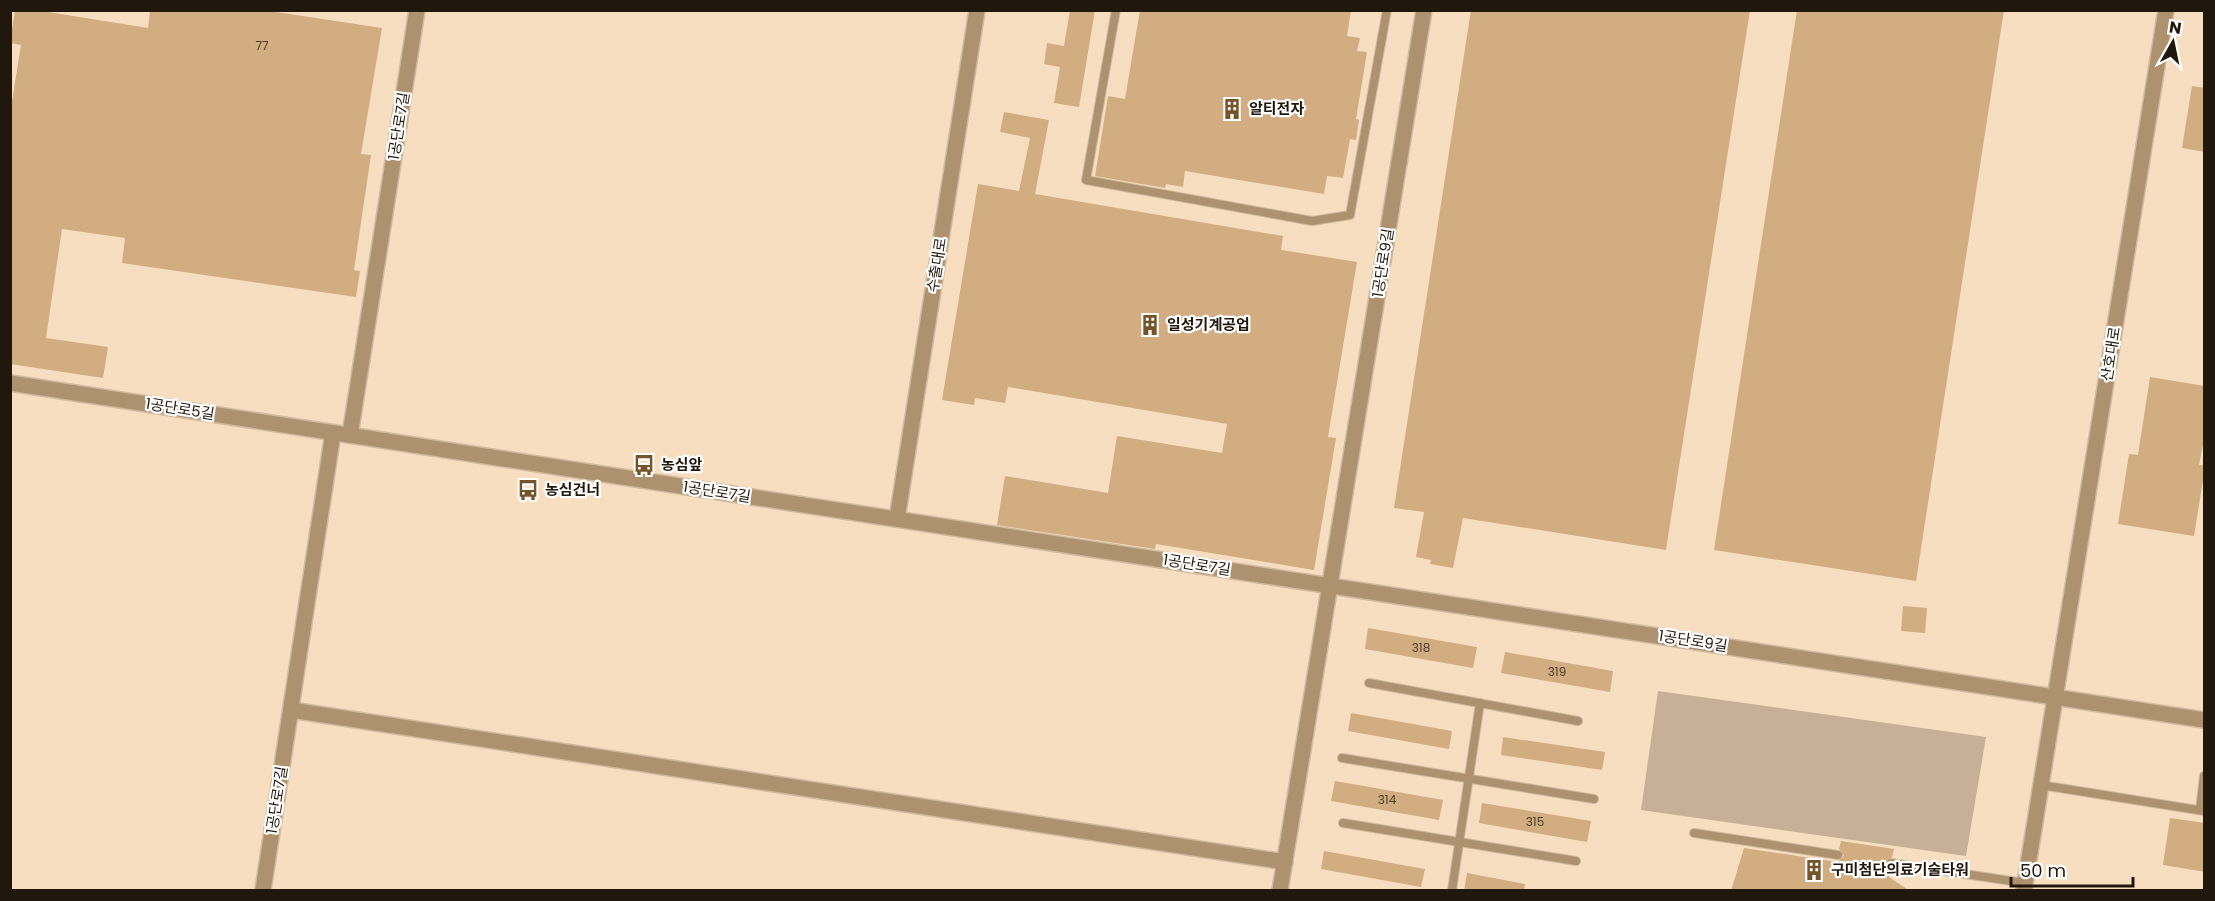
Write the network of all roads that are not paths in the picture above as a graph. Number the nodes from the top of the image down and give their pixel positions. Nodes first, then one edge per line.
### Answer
1 (417, 10) edge
2 (977, 10) edge
3 (1116, 10) edge
4 (1387, 10) edge
5 (1424, 10) edge
6 (2166, 10) edge
7 (10, 383) edge
8 (333, 433) junction
9 (350, 435) junction
10 (897, 519) junction
11 (1330, 586) junction
12 (1369, 683) dead end
13 (2055, 697) junction
14 (1480, 703) junction
15 (291, 710) junction
16 (2205, 720) edge
17 (1578, 721) dead end
18 (1342, 758) dead end
19 (2205, 776) edge
20 (1469, 779) junction
21 (2041, 785) junction
22 (1594, 799) dead end
23 (2202, 810) edge
24 (1343, 823) dead end
25 (1694, 833) dead end
26 (1459, 842) junction
27 (1839, 855) dead end
28 (1576, 861) dead end
29 (1285, 862) junction
30 (1892, 863) dead end
31 (2025, 887) edge
32 (263, 891) edge
33 (1280, 891) edge
34 (1452, 891) edge

1 - 9 street, 1공단로7길
2 - 10 street, 수출대로
3 - 4 lane
5 - 11 street, 1공단로9길
6 - 13 street, 산호대로
7 - 8 street, 1공단로5길
8 - 9 street, 1공단로5길
8 - 15 street, 1공단로7길
9 - 10 street, 1공단로7길
10 - 11 street, 1공단로7길
11 - 13 street, 1공단로9길
11 - 29 street, 1공단로9길
12 - 14 lane
13 - 16 street
13 - 21 street, 산호대로
14 - 17 lane
14 - 20 lane
15 - 29 street
15 - 32 street, 1공단로7길
18 - 20 lane
19 - 23 lane
20 - 22 lane
20 - 26 lane
21 - 23 lane
21 - 31 street, 산호대로
24 - 26 lane
25 - 27 lane
26 - 28 lane
26 - 34 lane
29 - 33 street, 1공단로9길
30 - 31 lane

